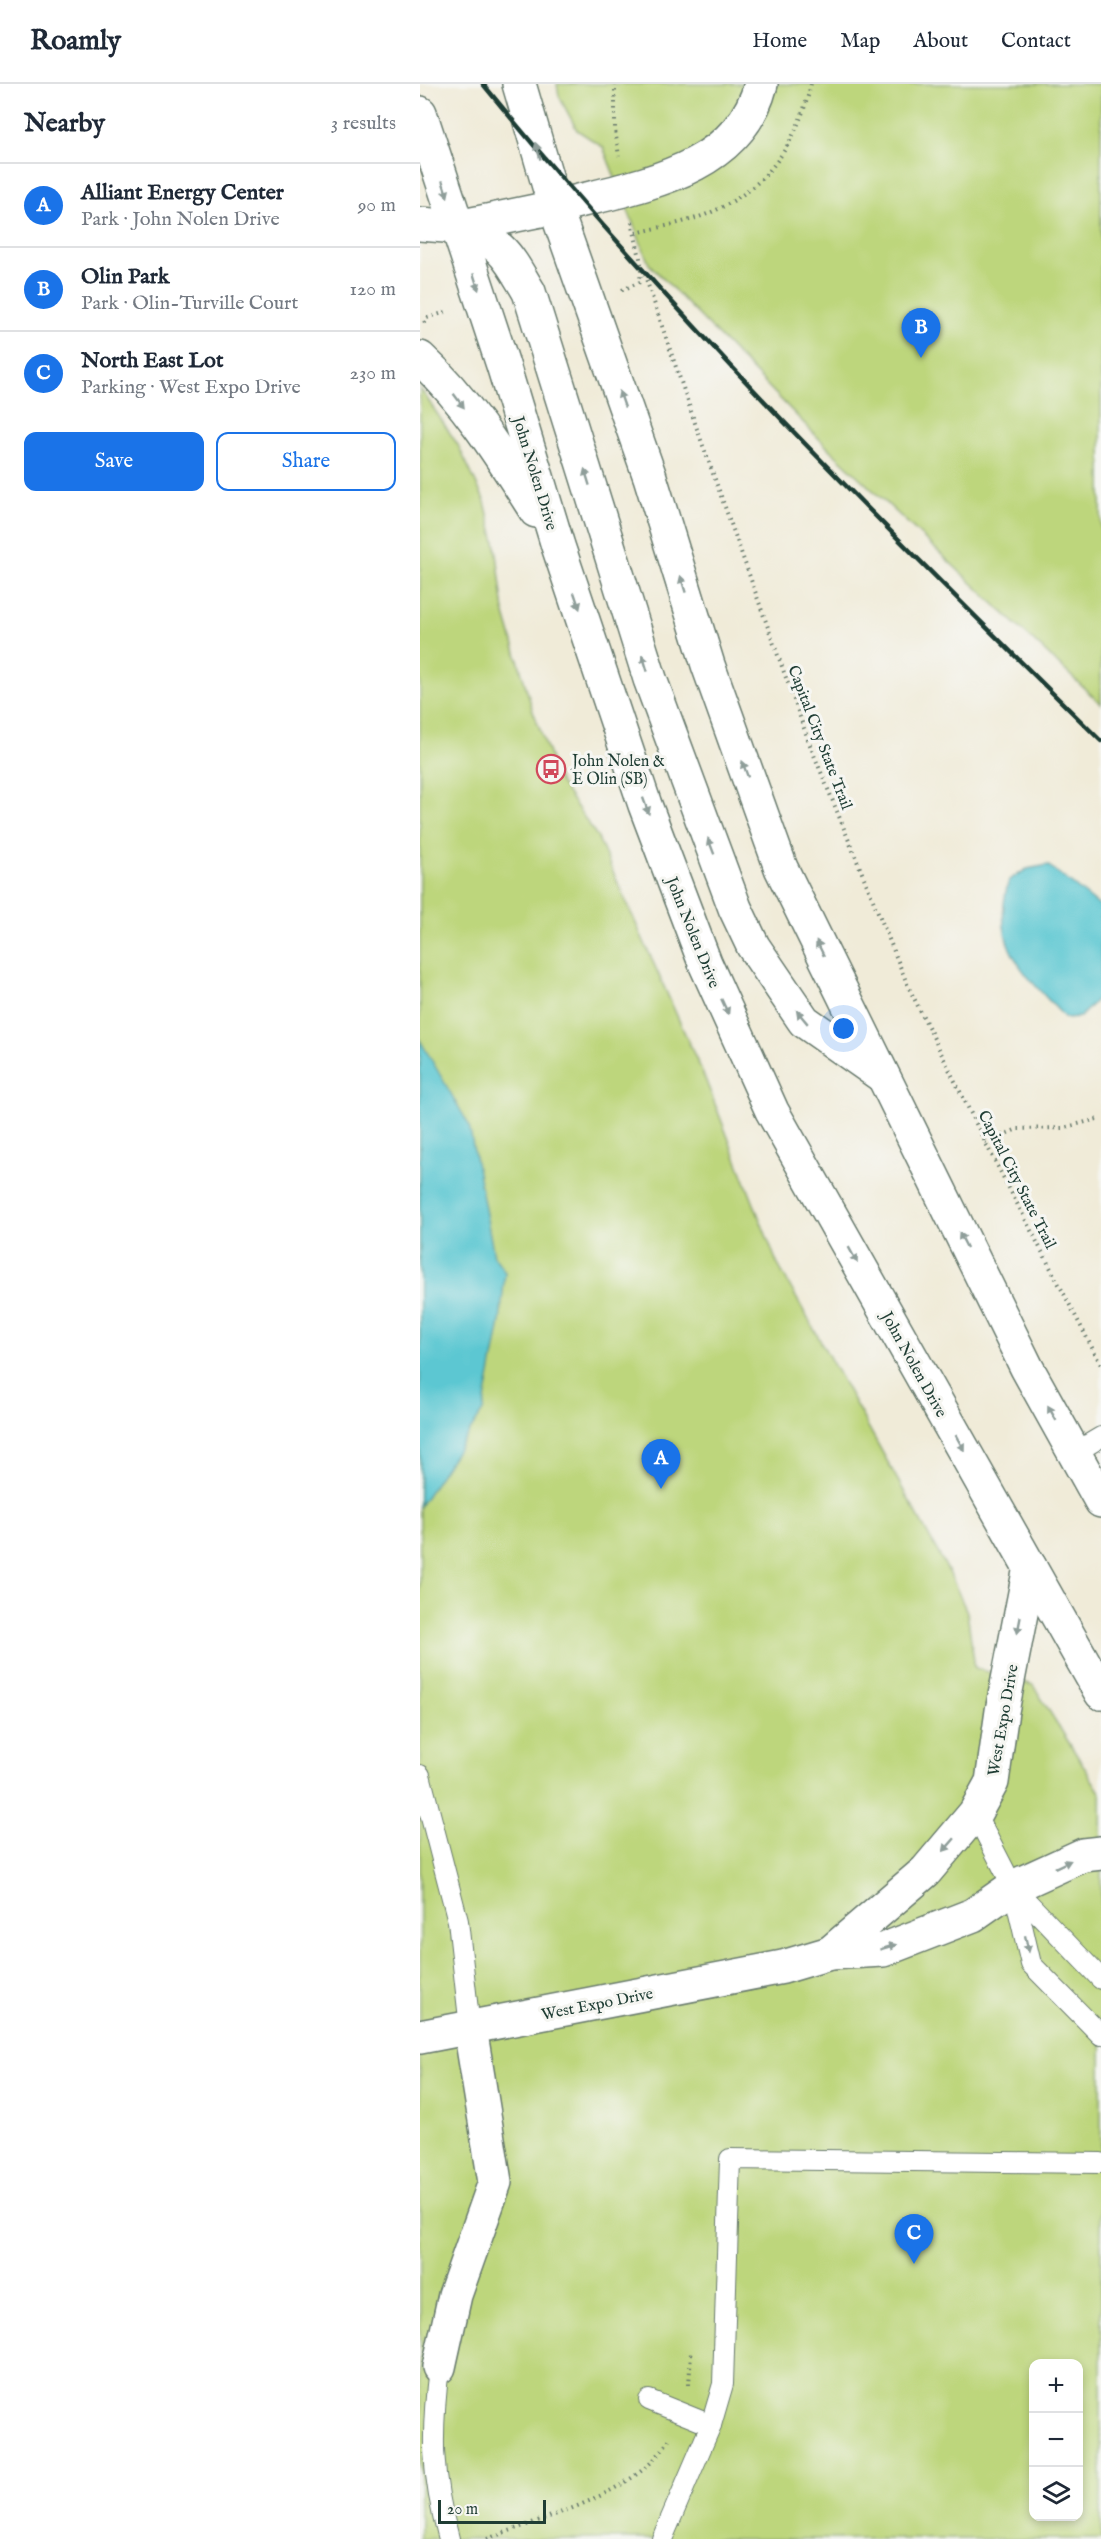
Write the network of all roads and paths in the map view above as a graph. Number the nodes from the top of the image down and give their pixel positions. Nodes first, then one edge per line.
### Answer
1 (519, 84) edge
2 (615, 84) edge
3 (761, 84) edge
4 (420, 113) edge
5 (624, 189) junction
6 (555, 207) junction
7 (420, 224) edge
8 (458, 227) junction
9 (420, 358) edge
10 (558, 546) junction
11 (883, 1076) junction
12 (1101, 1118) edge
13 (985, 1142) junction
14 (1101, 1365) edge
15 (1088, 1445) edge
16 (1101, 1501) edge
17 (1030, 1567) junction
18 (1101, 1693) edge
19 (420, 1774) edge
20 (975, 1813) junction
21 (1101, 1853) edge
22 (1014, 1887) junction
23 (830, 1953) junction
24 (1101, 1979) edge
25 (470, 2028) junction
26 (1101, 2035) edge
27 (420, 2037) edge
28 (1101, 2163) edge
29 (691, 2352) dead end
30 (439, 2367) joint
31 (649, 2400) dead end
32 (683, 2413) junction
33 (711, 2425) junction
34 (449, 2539) edge
35 (487, 2539) edge
36 (662, 2539) edge

6 -> 1 main road
2 - 5 path, Capital City State Trail
3 - 5 main road
4 -> 8 main road, John Nolen Drive
5 - 6 main road
5 - 13 path, Capital City State Trail
6 - 8 main road
11 -> 6 main road
7 - 8 main road
8 -> 10 main road, John Nolen Drive
11 -> 8 main road
9 -> 10 main road
10 -> 17 main road, John Nolen Drive
15 -> 11 main road
12 - 13 path
13 - 14 path, Capital City State Trail
15 - 16 main road
17 - 18 main road, John Nolen Drive
17 -> 20 main road, West Expo Drive
19 - 25 lane
20 - 22 lane
20 -> 23 main road, West Expo Drive
22 -> 21 main road, West Expo Drive
23 -> 22 main road, West Expo Drive
22 - 24 lane
22 -> 26 lane
23 - 25 main road, West Expo Drive
25 - 27 main road, West Expo Drive
25 - 30 main road
28 - 33 lane
29 - 32 path
30 - 34 lane
31 - 32 lane
32 - 33 lane
32 - 35 path
33 - 36 lane

